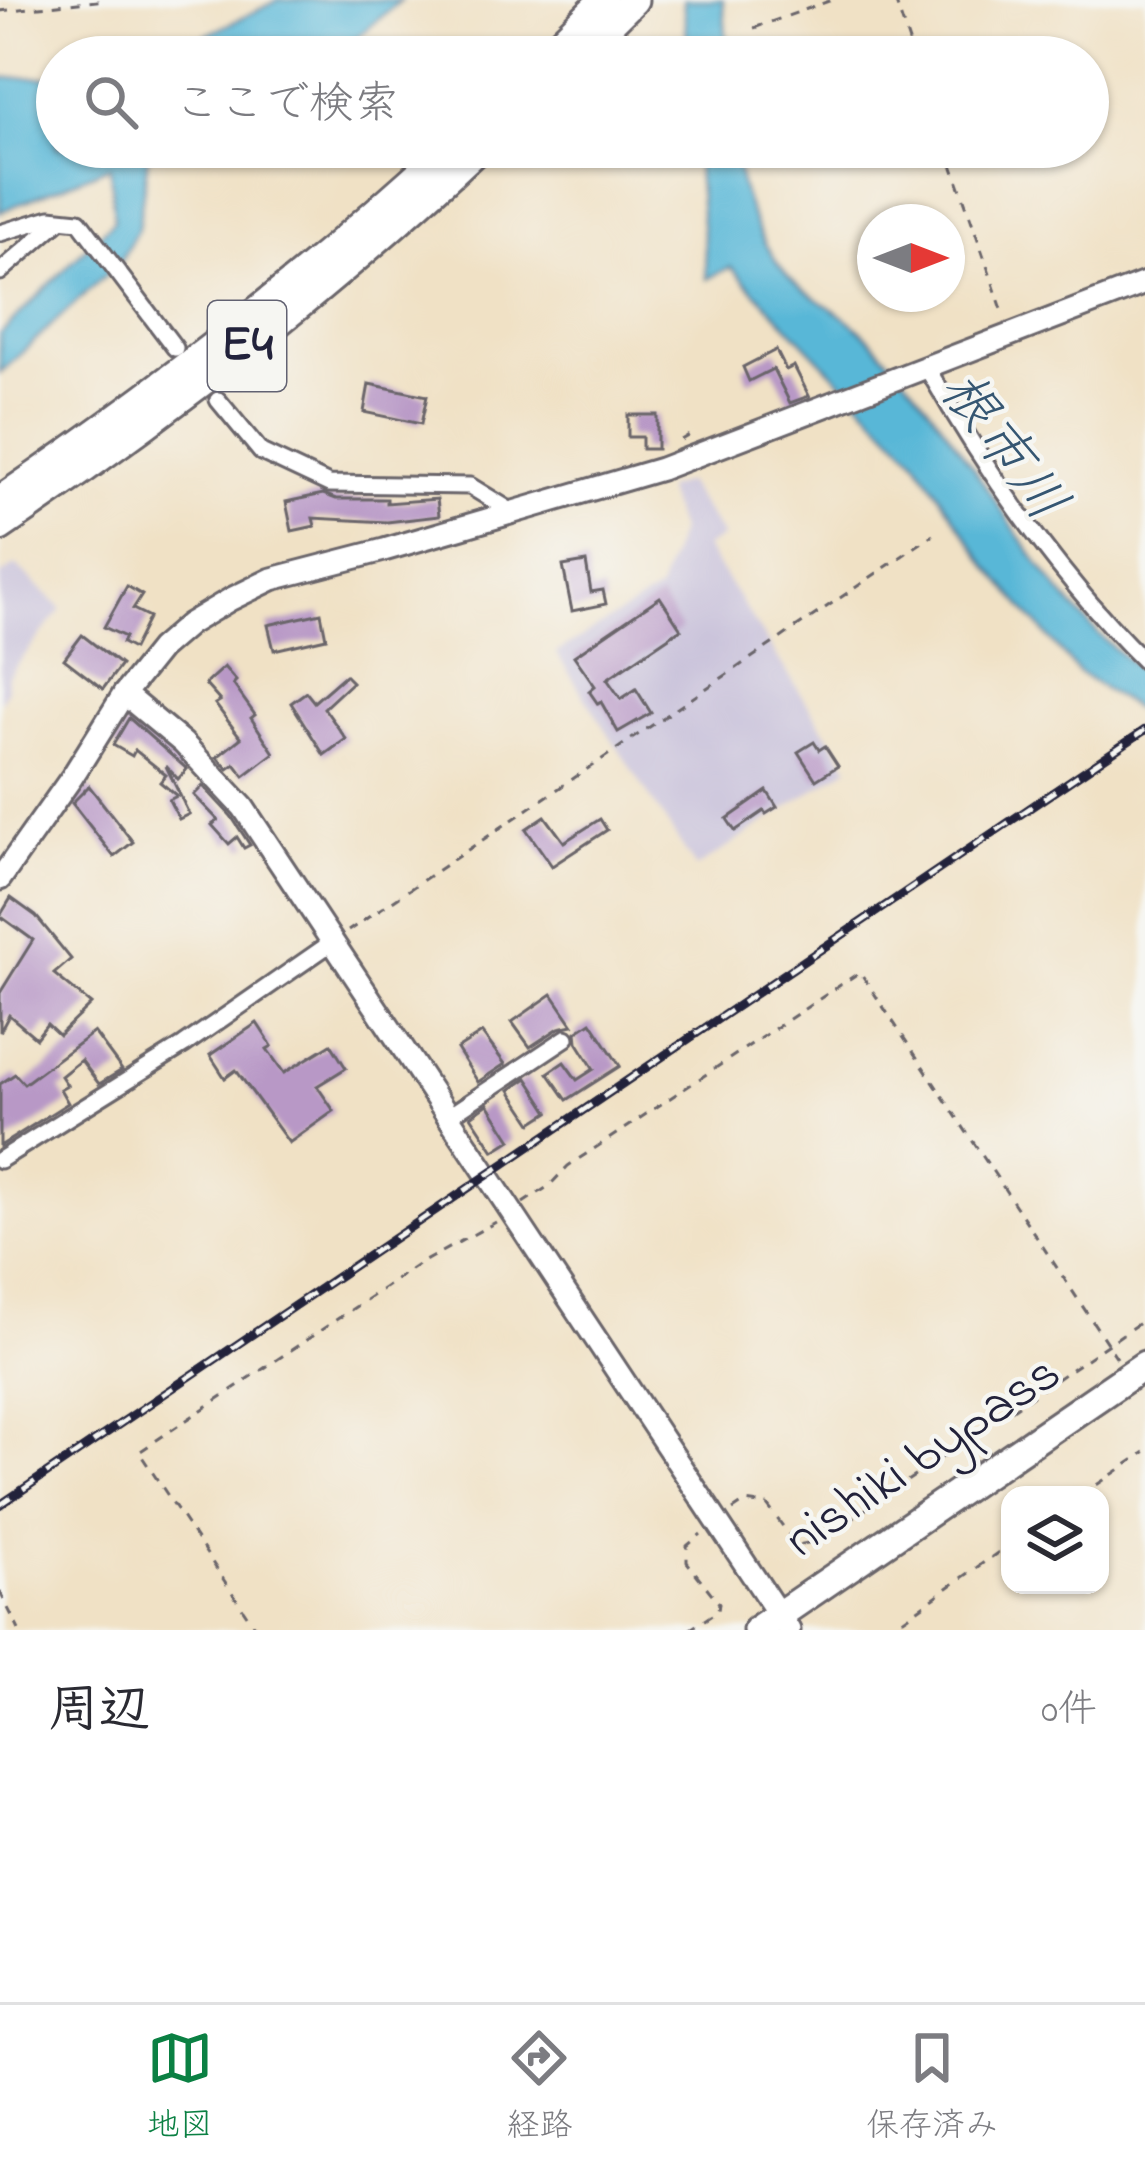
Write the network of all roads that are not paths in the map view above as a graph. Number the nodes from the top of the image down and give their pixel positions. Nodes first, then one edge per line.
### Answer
1 (603, 0) edge
2 (634, 0) edge
3 (566, 36) edge
4 (597, 36) edge
5 (424, 168) edge
6 (457, 168) edge
7 (60, 220) junction
8 (0, 233) edge
9 (0, 272) edge
10 (1145, 284) edge
11 (175, 348) dead end
12 (920, 371) junction
13 (218, 400) dead end
14 (0, 500) edge
15 (514, 513) junction
16 (0, 527) edge
17 (1145, 662) edge
18 (124, 694) junction
19 (0, 879) edge
20 (331, 943) junction
21 (566, 1039) dead end
22 (446, 1118) junction
23 (0, 1160) edge
24 (1145, 1365) edge
25 (775, 1625) edge

1 - 3 highway
2 - 4 highway
5 - 14 highway, E4
6 - 16 highway, E4
7 - 8 street
7 - 9 street
7 - 11 street
10 - 12 street
12 - 15 street
12 - 17 street
13 - 15 street
15 - 18 street
18 - 19 street
18 - 20 street
20 - 22 street
20 - 23 street
21 - 22 street
22 - 25 street
24 - 25 highway, nishiki bypass

